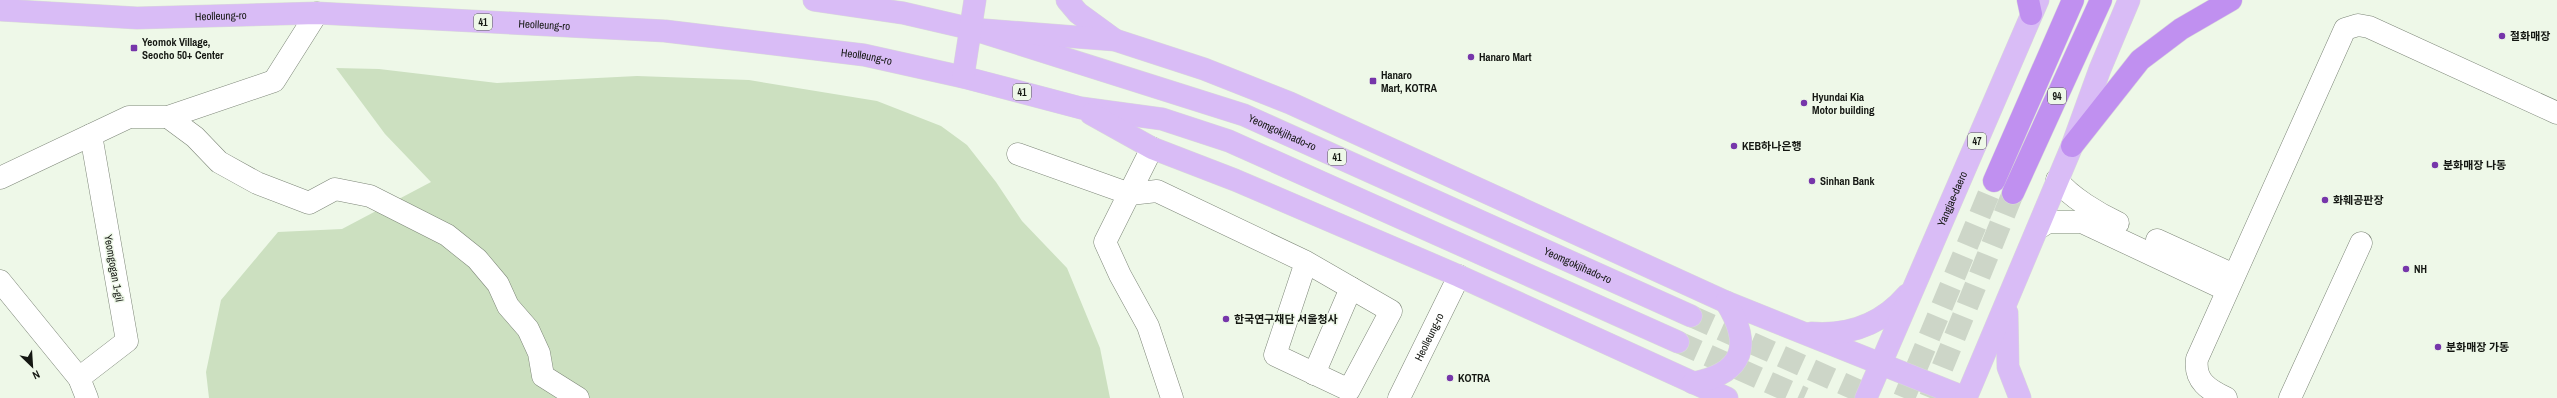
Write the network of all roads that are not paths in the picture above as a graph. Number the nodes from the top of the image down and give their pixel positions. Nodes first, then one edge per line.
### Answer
1 (814, 0) edge
2 (975, 0) edge
3 (1067, 0) edge
4 (2073, 0) edge
5 (2101, 0) edge
6 (2129, 0) edge
7 (2231, 0) edge
8 (2032, 5) edge
9 (0, 10) edge
10 (317, 13) junction
11 (972, 29) junction
12 (1115, 40) junction
13 (963, 77) junction
14 (1081, 108) junction
15 (2557, 113) edge
16 (168, 117) junction
17 (91, 135) junction
18 (2072, 146) junction
19 (1152, 148) junction
20 (1018, 154) dead end
21 (0, 178) edge
22 (2057, 180) junction
23 (1994, 181) tunnel mouth
24 (2013, 193) tunnel mouth
25 (1130, 194) junction
26 (2039, 228) junction
27 (2361, 243) dead end
28 (1306, 262) junction
29 (2023, 264) junction
30 (1459, 276) junction
31 (0, 281) edge
32 (1917, 283) junction
33 (2231, 283) junction
34 (1351, 288) junction
35 (1726, 302) junction
36 (1691, 316) tunnel mouth
37 (1796, 331) junction
38 (1678, 342) tunnel mouth
39 (1880, 365) junction
40 (1314, 374) junction
41 (1693, 383) junction
42 (80, 391) edge
43 (578, 398) edge
44 (1172, 398) edge
45 (1399, 398) edge
46 (1727, 398) edge
47 (1866, 398) edge
48 (1966, 398) edge
49 (2020, 398) edge
50 (2226, 398) edge
51 (2290, 398) edge

1 - 11 main road, 41
2 - 11 main road
3 - 12 main road
4 - 23 highway, 94
5 - 24 highway, 94
6 - 18 main road
7 - 18 highway
8 - 32 main road, Yangjae-daero / 47
9 - 10 main road, Heolleung-ro / 41
10 - 13 main road, Heolleung-ro / 41
10 - 16 street
11 - 12 main road
11 - 13 main road
11 - 36 main road, Yeomgokjihado-ro / 41
12 - 35 main road
13 - 14 main road, Heolleung-ro / 41
14 - 19 main road
14 - 38 main road, 41
15 - 33 street
16 - 17 street
16 - 43 street
17 - 21 street
17 - 42 street, Yeomgogan 1-gil
18 - 22 main road
19 - 25 street
19 - 30 main road
20 - 25 street
22 - 26 main road
22 - 33 street
25 - 28 street
25 - 44 street
26 - 29 main road
26 - 33 street
27 - 51 street
28 - 34 street
28 - 40 street
29 - 48 main road
29 - 49 main road
30 - 41 main road
30 - 45 street, Heolleung-ro
31 - 42 street, Yeomgogan 1-gil
32 - 37 main road
32 - 39 main road, Yangjae-daero / 47
33 - 50 street
34 - 40 street
34 - 40 street
35 - 37 main road
35 - 41 main road
37 - 39 main road
39 - 47 main road, Yangjae-daero / 47
39 - 48 main road
41 - 46 main road

